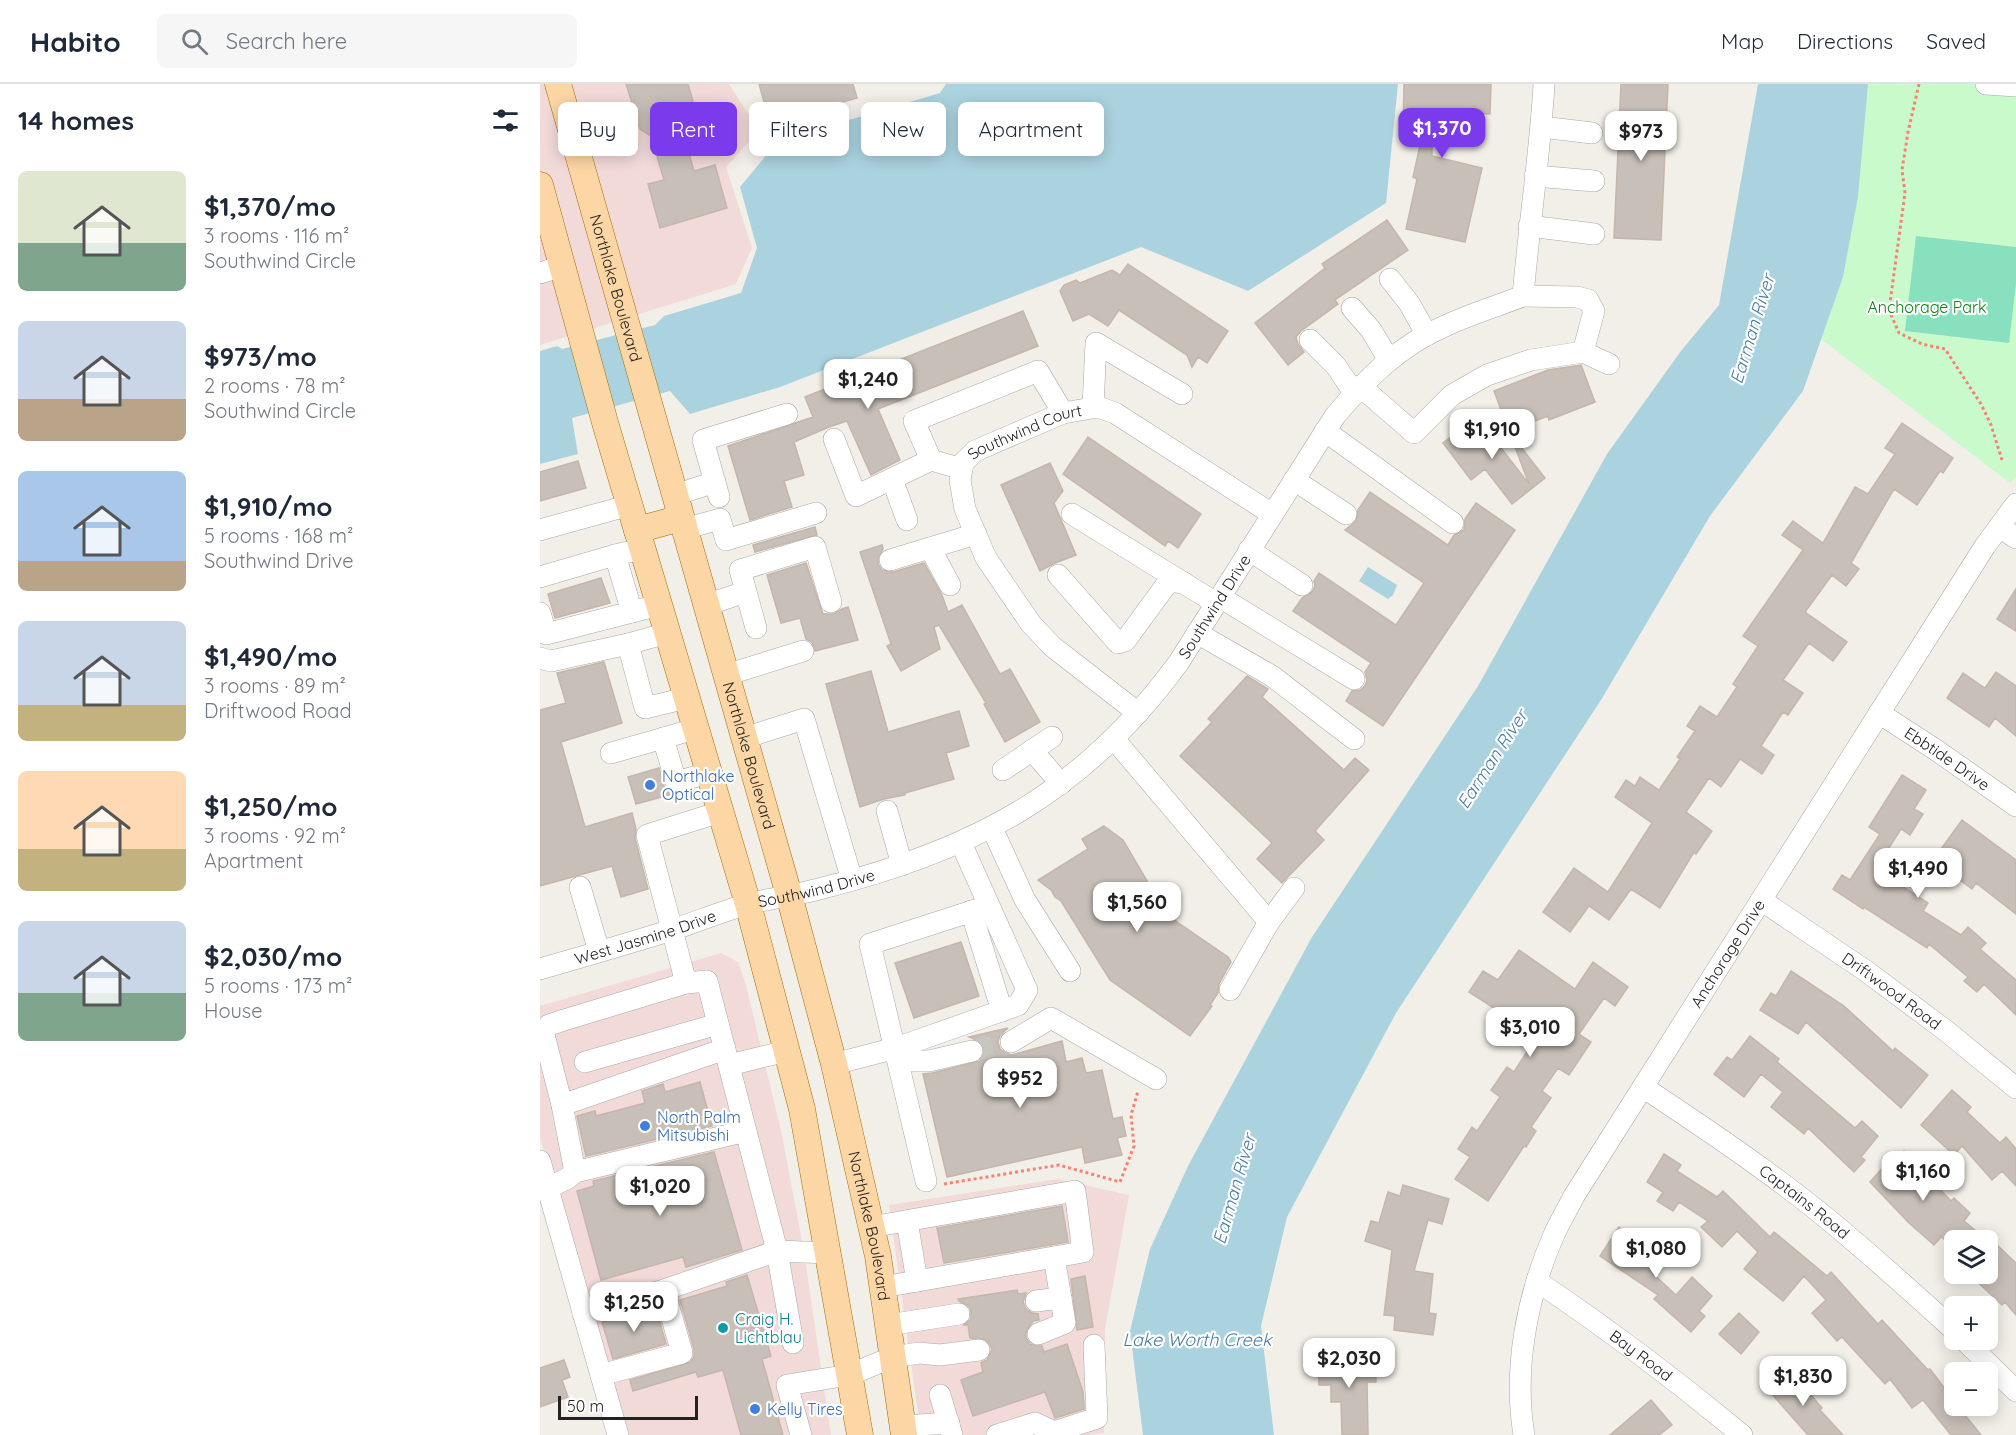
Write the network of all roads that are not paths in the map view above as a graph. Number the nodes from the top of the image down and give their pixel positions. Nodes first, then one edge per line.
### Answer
1 (558, 84) edge
2 (1544, 84) edge
3 (1986, 84) edge
4 (2016, 86) edge
5 (1542, 127) junction
6 (1592, 133) dead end
7 (1536, 176) junction
8 (1594, 181) dead end
9 (540, 185) edge
10 (1529, 226) junction
11 (1594, 234) dead end
12 (552, 269) edge
13 (1390, 279) dead end
14 (1523, 296) junction
15 (1352, 308) dead end
16 (1427, 335) junction
17 (1310, 340) dead end
18 (1583, 352) junction
19 (1389, 360) junction
20 (1609, 364) dead end
21 (1357, 389) junction
22 (1182, 394) dead end
23 (1092, 408) junction
24 (1063, 412) junction
25 (787, 414) dead end
26 (1325, 431) junction
27 (834, 439) dead end
28 (931, 460) junction
29 (962, 469) junction
30 (892, 479) junction
31 (1294, 480) junction
32 (2016, 504) edge
33 (630, 505) junction
34 (816, 513) dead end
35 (680, 514) junction
36 (1072, 514) dead end
37 (1272, 514) junction
38 (1346, 514) dead end
39 (906, 520) dead end
40 (1453, 523) dead end
41 (540, 530) edge
42 (2007, 533) edge
43 (976, 534) junction
44 (640, 539) junction
45 (930, 548) junction
46 (1249, 550) junction
47 (615, 555) junction
48 (890, 560) dead end
49 (1058, 575) dead end
50 (540, 576) edge
51 (1184, 583) junction
52 (950, 585) dead end
53 (1302, 585) dead end
54 (745, 592) junction
55 (1218, 600) junction
56 (831, 602) dead end
57 (659, 605) junction
58 (706, 605) junction
59 (540, 612) edge
60 (632, 612) junction
61 (756, 628) dead end
62 (667, 633) junction
63 (1197, 633) junction
64 (628, 644) junction
65 (803, 651) dead end
66 (540, 658) edge
67 (726, 675) junction
68 (1354, 680) dead end
69 (686, 698) junction
70 (1138, 713) junction
71 (1880, 713) junction
72 (695, 729) junction
73 (1052, 737) dead end
74 (663, 738) junction
75 (744, 738) junction
76 (1114, 739) junction
77 (1354, 739) dead end
78 (1032, 750) junction
79 (611, 753) dead end
80 (1003, 770) dead end
81 (708, 773) junction
82 (1061, 784) junction
83 (2016, 806) edge
84 (887, 811) dead end
85 (720, 812) junction
86 (992, 828) junction
87 (961, 843) junction
88 (902, 865) junction
89 (852, 880) junction
90 (580, 887) dead end
91 (1294, 888) dead end
92 (789, 895) junction
93 (1761, 900) junction
94 (748, 904) junction
95 (980, 908) junction
96 (1269, 922) junction
97 (673, 929) junction
98 (599, 951) junction
99 (540, 969) edge
100 (1070, 971) dead end
101 (686, 983) junction
102 (1230, 990) dead end
103 (1023, 999) junction
104 (1002, 1011) junction
105 (1051, 1018) junction
106 (718, 1024) junction
107 (1011, 1042) tunnel mouth
108 (896, 1048) junction
109 (787, 1051) junction
110 (972, 1051) tunnel mouth
111 (727, 1057) junction
112 (585, 1062) dead end
113 (834, 1064) junction
114 (1151, 1076) road end
115 (1643, 1087) junction
116 (2016, 1088) edge
117 (562, 1105) junction
118 (746, 1131) junction
119 (540, 1161) edge
120 (575, 1172) junction
121 (932, 1183) road end
122 (548, 1188) junction
123 (907, 1221) junction
124 (872, 1227) junction
125 (777, 1251) junction
126 (829, 1252) junction
127 (1054, 1257) junction
128 (917, 1281) junction
129 (1537, 1281) junction
130 (883, 1287) junction
131 (664, 1290) junction
132 (1061, 1298) junction
133 (1036, 1301) dead end
134 (583, 1314) junction
135 (959, 1314) dead end
136 (1944, 1321) edge
137 (888, 1325) junction
138 (1038, 1334) dead end
139 (793, 1343) dead end
140 (1094, 1345) dead end
141 (979, 1350) dead end
142 (1974, 1350) edge
143 (893, 1357) junction
144 (601, 1375) junction
145 (849, 1375) junction
146 (2016, 1391) edge
147 (940, 1395) dead end
148 (951, 1429) edge
149 (903, 1431) edge
150 (618, 1435) edge
151 (801, 1435) edge
152 (860, 1435) edge
153 (997, 1435) edge
154 (1524, 1435) edge
155 (1742, 1435) edge

1 - 35 main road, Northlake Boulevard
2 - 5 street
3 - 4 street
5 - 6 street
5 - 7 street
7 - 8 street
7 - 10 street
9 - 12 main road
10 - 11 street
10 - 14 street
12 - 33 main road
13 - 16 street
14 - 16 street, Southwind Drive
14 - 18 street
15 - 19 street
16 - 19 street, Southwind Drive
17 - 21 street
18 - 20 street
18 - 21 street
19 - 21 street, Southwind Drive
21 - 26 street, Southwind Drive
22 - 23 street
23 - 24 street, Southwind Court
23 - 37 street, Southwind Court
24 - 28 street
24 - 29 street, Southwind Court
25 - 35 street
26 - 31 street, Southwind Drive
26 - 40 street
27 - 30 street
28 - 29 street
28 - 30 street
29 - 43 street, Southwind Court
30 - 39 street
31 - 37 street, Southwind Drive
31 - 38 street
32 - 42 street, Anchorage Drive
33 - 41 street
33 - 44 main road
34 - 35 street
35 - 44 main road
35 - 58 main road, Northlake Boulevard
36 - 51 street
37 - 46 street, Southwind Drive
42 - 71 street, Anchorage Drive
43 - 45 street
43 - 70 street, Southwind Court
44 - 47 street
44 - 57 main road
45 - 48 street
45 - 52 street
46 - 53 street
46 - 55 street, Southwind Drive
47 - 50 street
47 - 60 street
49 - 51 street
51 - 55 street
54 - 56 street
54 - 58 street
54 - 61 street
55 - 63 street, Southwind Drive
55 - 68 street
57 - 60 street
57 - 62 main road
58 - 67 main road, Northlake Boulevard
59 - 60 street
62 - 64 street
62 - 69 main road
63 - 70 street, Southwind Drive
63 - 77 street
64 - 66 street
64 - 69 street
65 - 67 street
67 - 75 main road, Northlake Boulevard
69 - 72 main road
70 - 76 street, Southwind Drive
71 - 83 street, Ebbtide Drive
71 - 93 street, Anchorage Drive
72 - 74 street
72 - 81 main road
73 - 78 street
74 - 79 street
74 - 81 street
75 - 89 street
75 - 92 main road, Northlake Boulevard
76 - 82 street, Southwind Drive
76 - 96 street
78 - 80 street
78 - 82 street
81 - 85 main road
82 - 86 street, Southwind Drive
84 - 88 street
85 - 94 main road
85 - 97 street
86 - 87 street, Southwind Drive
86 - 100 street
87 - 88 street, Southwind Drive
87 - 95 street
88 - 89 street, Southwind Drive
89 - 92 street, Southwind Drive
90 - 98 street
91 - 96 street
92 - 94 street, Southwind Drive
92 - 113 main road, Northlake Boulevard
93 - 115 street, Anchorage Drive
93 - 116 street, Driftwood Road
94 - 97 street, West Jasmine Drive
94 - 109 main road
95 - 103 street
95 - 104 street
95 - 108 street
96 - 102 street
97 - 98 street, West Jasmine Drive
97 - 101 street
98 - 99 street, West Jasmine Drive
101 - 106 street
101 - 117 street
103 - 104 street
103 - 105 street
104 - 108 street
105 - 107 street
105 - 114 street
106 - 111 street
106 - 112 street
108 - 110 street
108 - 113 street
108 - 121 street
109 - 111 street
109 - 126 main road
111 - 117 street
111 - 118 street
113 - 124 main road, Northlake Boulevard
115 - 129 street, Anchorage Drive
115 - 136 street, Captains Road
117 - 120 street
118 - 120 street
118 - 125 street
119 - 122 street
120 - 122 street
122 - 134 street
123 - 124 street
123 - 127 street
123 - 128 street
124 - 130 main road, Northlake Boulevard
125 - 126 street
125 - 131 street
125 - 139 street
126 - 145 main road
127 - 128 street
127 - 132 street
128 - 130 street
129 - 154 street, Anchorage Drive
129 - 155 street, Bay Road
130 - 137 main road, Northlake Boulevard
131 - 134 street
131 - 144 street
132 - 133 street
132 - 138 street
134 - 144 street
135 - 137 street
137 - 143 main road, Northlake Boulevard
140 - 153 street
141 - 143 street
142 - 146 street
143 - 145 street
143 - 149 main road, Northlake Boulevard
144 - 150 street
145 - 151 street
145 - 152 main road
147 - 148 street
148 - 149 street

